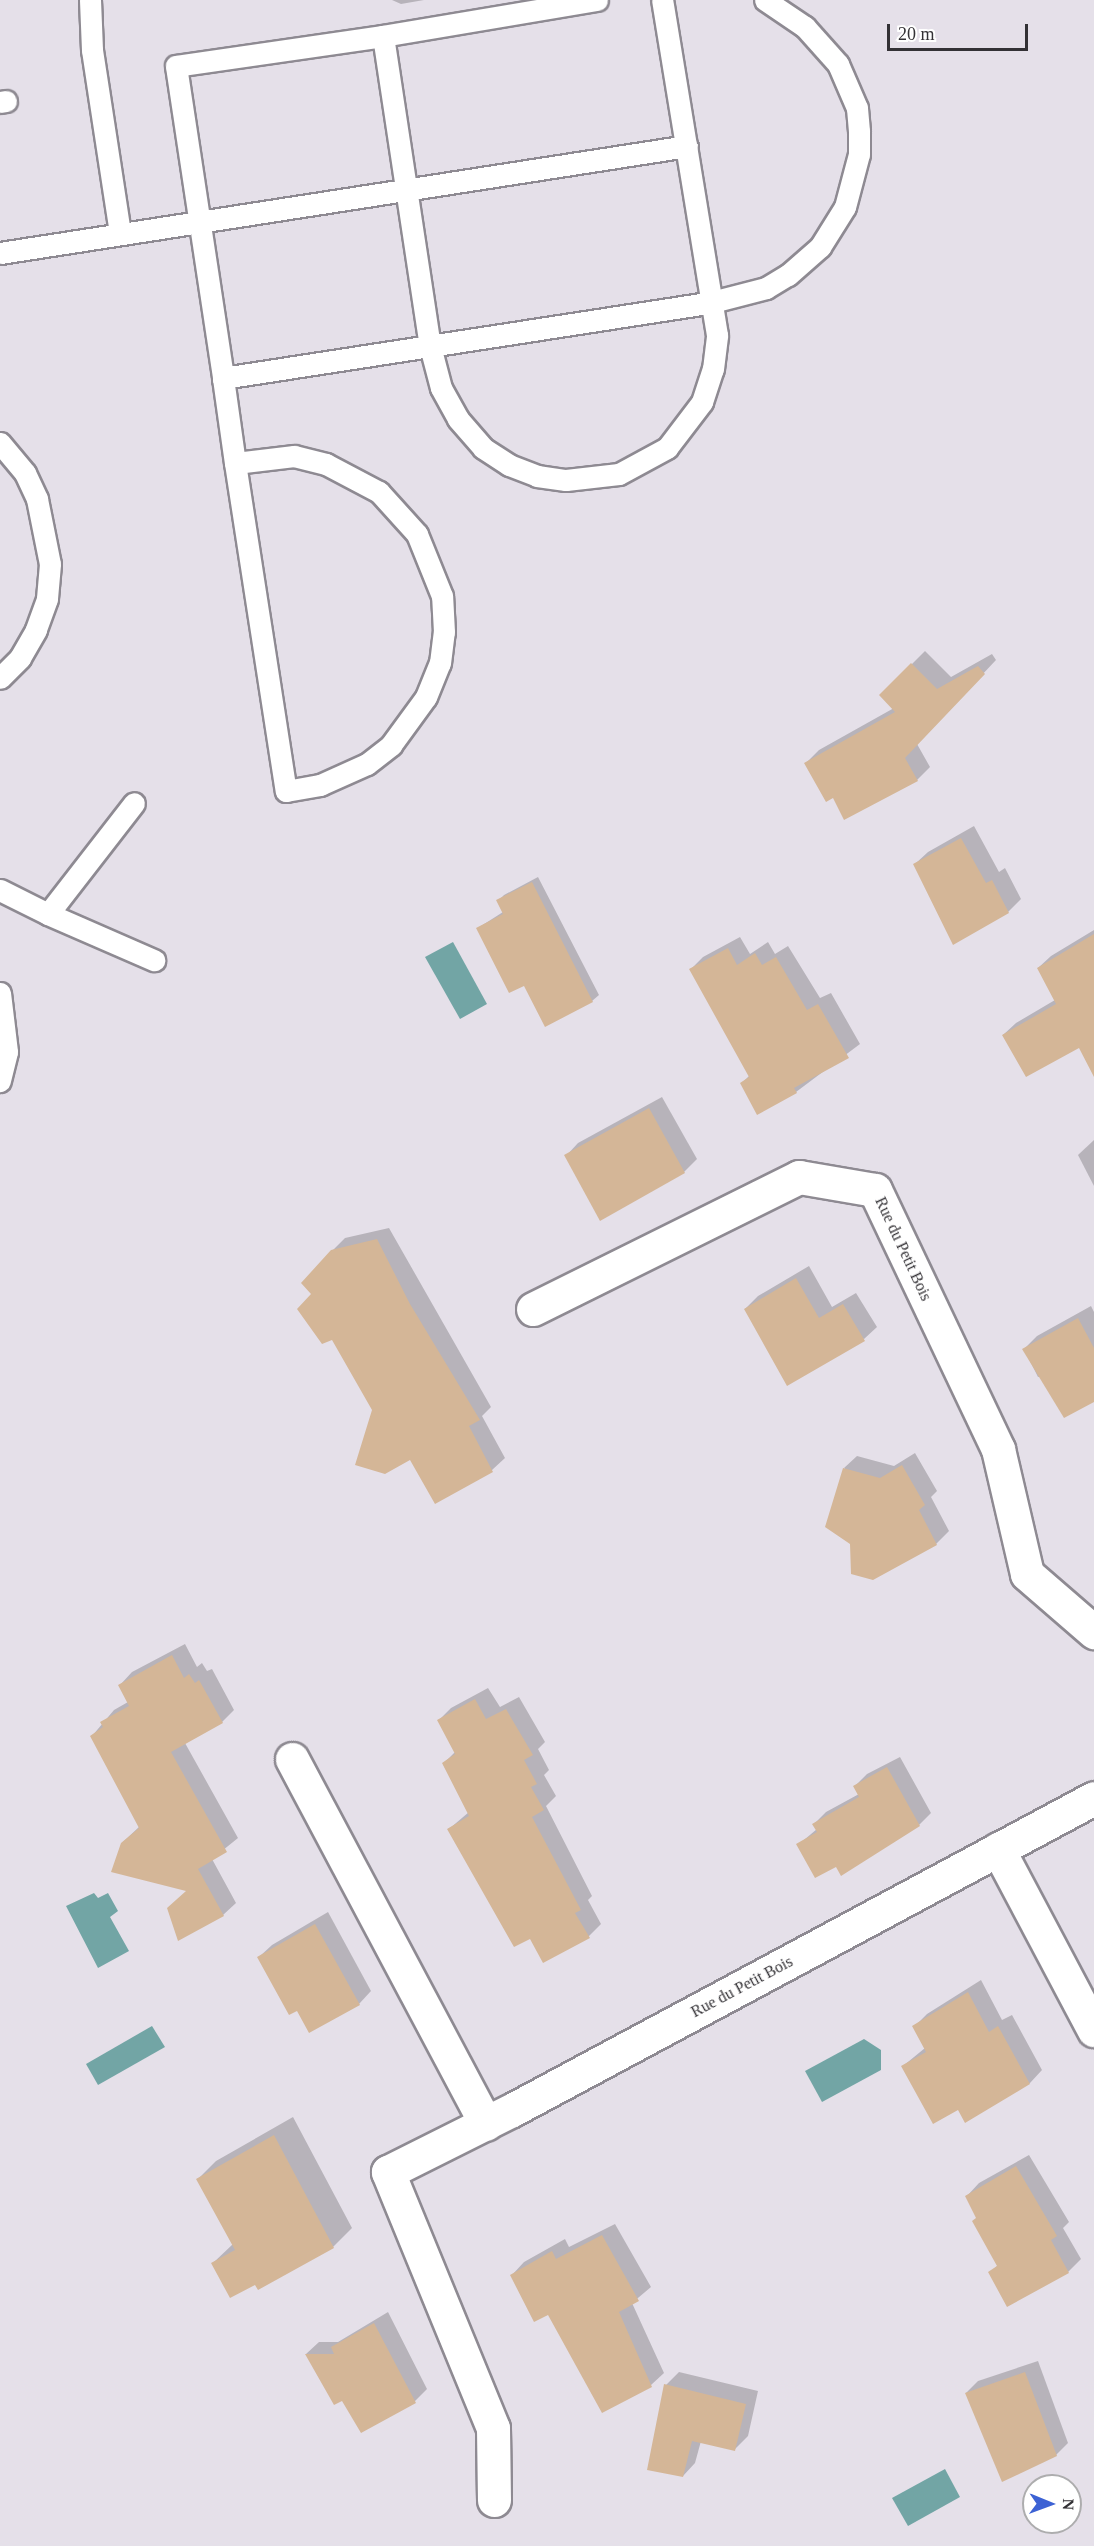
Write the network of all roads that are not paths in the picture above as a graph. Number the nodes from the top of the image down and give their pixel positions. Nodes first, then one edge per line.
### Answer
1 (90, 0) edge
2 (597, 0) edge
3 (662, 0) edge
4 (765, 0) edge
5 (555, 4) edge
6 (495, 9) edge
7 (383, 36) junction
8 (687, 146) junction
9 (405, 188) junction
10 (198, 220) junction
11 (120, 234) junction
12 (0, 253) edge
13 (712, 302) junction
14 (430, 346) junction
15 (223, 378) junction
16 (0, 443) edge
17 (235, 463) junction
18 (0, 678) edge
19 (134, 802) dead end
20 (0, 890) edge
21 (48, 914) junction
22 (154, 960) dead end
23 (0, 993) edge
24 (0, 1081) edge
25 (533, 1309) dead end
26 (1094, 1632) edge
27 (292, 1759) dead end
28 (1094, 1798) edge
29 (998, 1849) junction
30 (1094, 2030) edge
31 (486, 2124) junction
32 (494, 2500) dead end

1 - 11 lane
2 - 5 lane
3 - 8 lane
4 - 13 lane
5 - 6 lane
6 - 7 lane
7 - 9 lane
7 - 10 lane
8 - 9 lane
8 - 13 lane
9 - 10 lane
9 - 14 lane
10 - 11 lane
10 - 15 lane
11 - 12 lane
13 - 14 lane
13 - 14 lane
14 - 15 lane
15 - 17 lane
16 - 18 lane
17 - 17 lane
19 - 21 lane
20 - 21 lane
21 - 22 lane
23 - 24 lane
25 - 26 street, Rue du Petit Bois
27 - 31 street
28 - 29 street, Rue du Petit Bois
29 - 30 street
29 - 31 street, Rue du Petit Bois
31 - 32 street, Rue du Petit Bois

